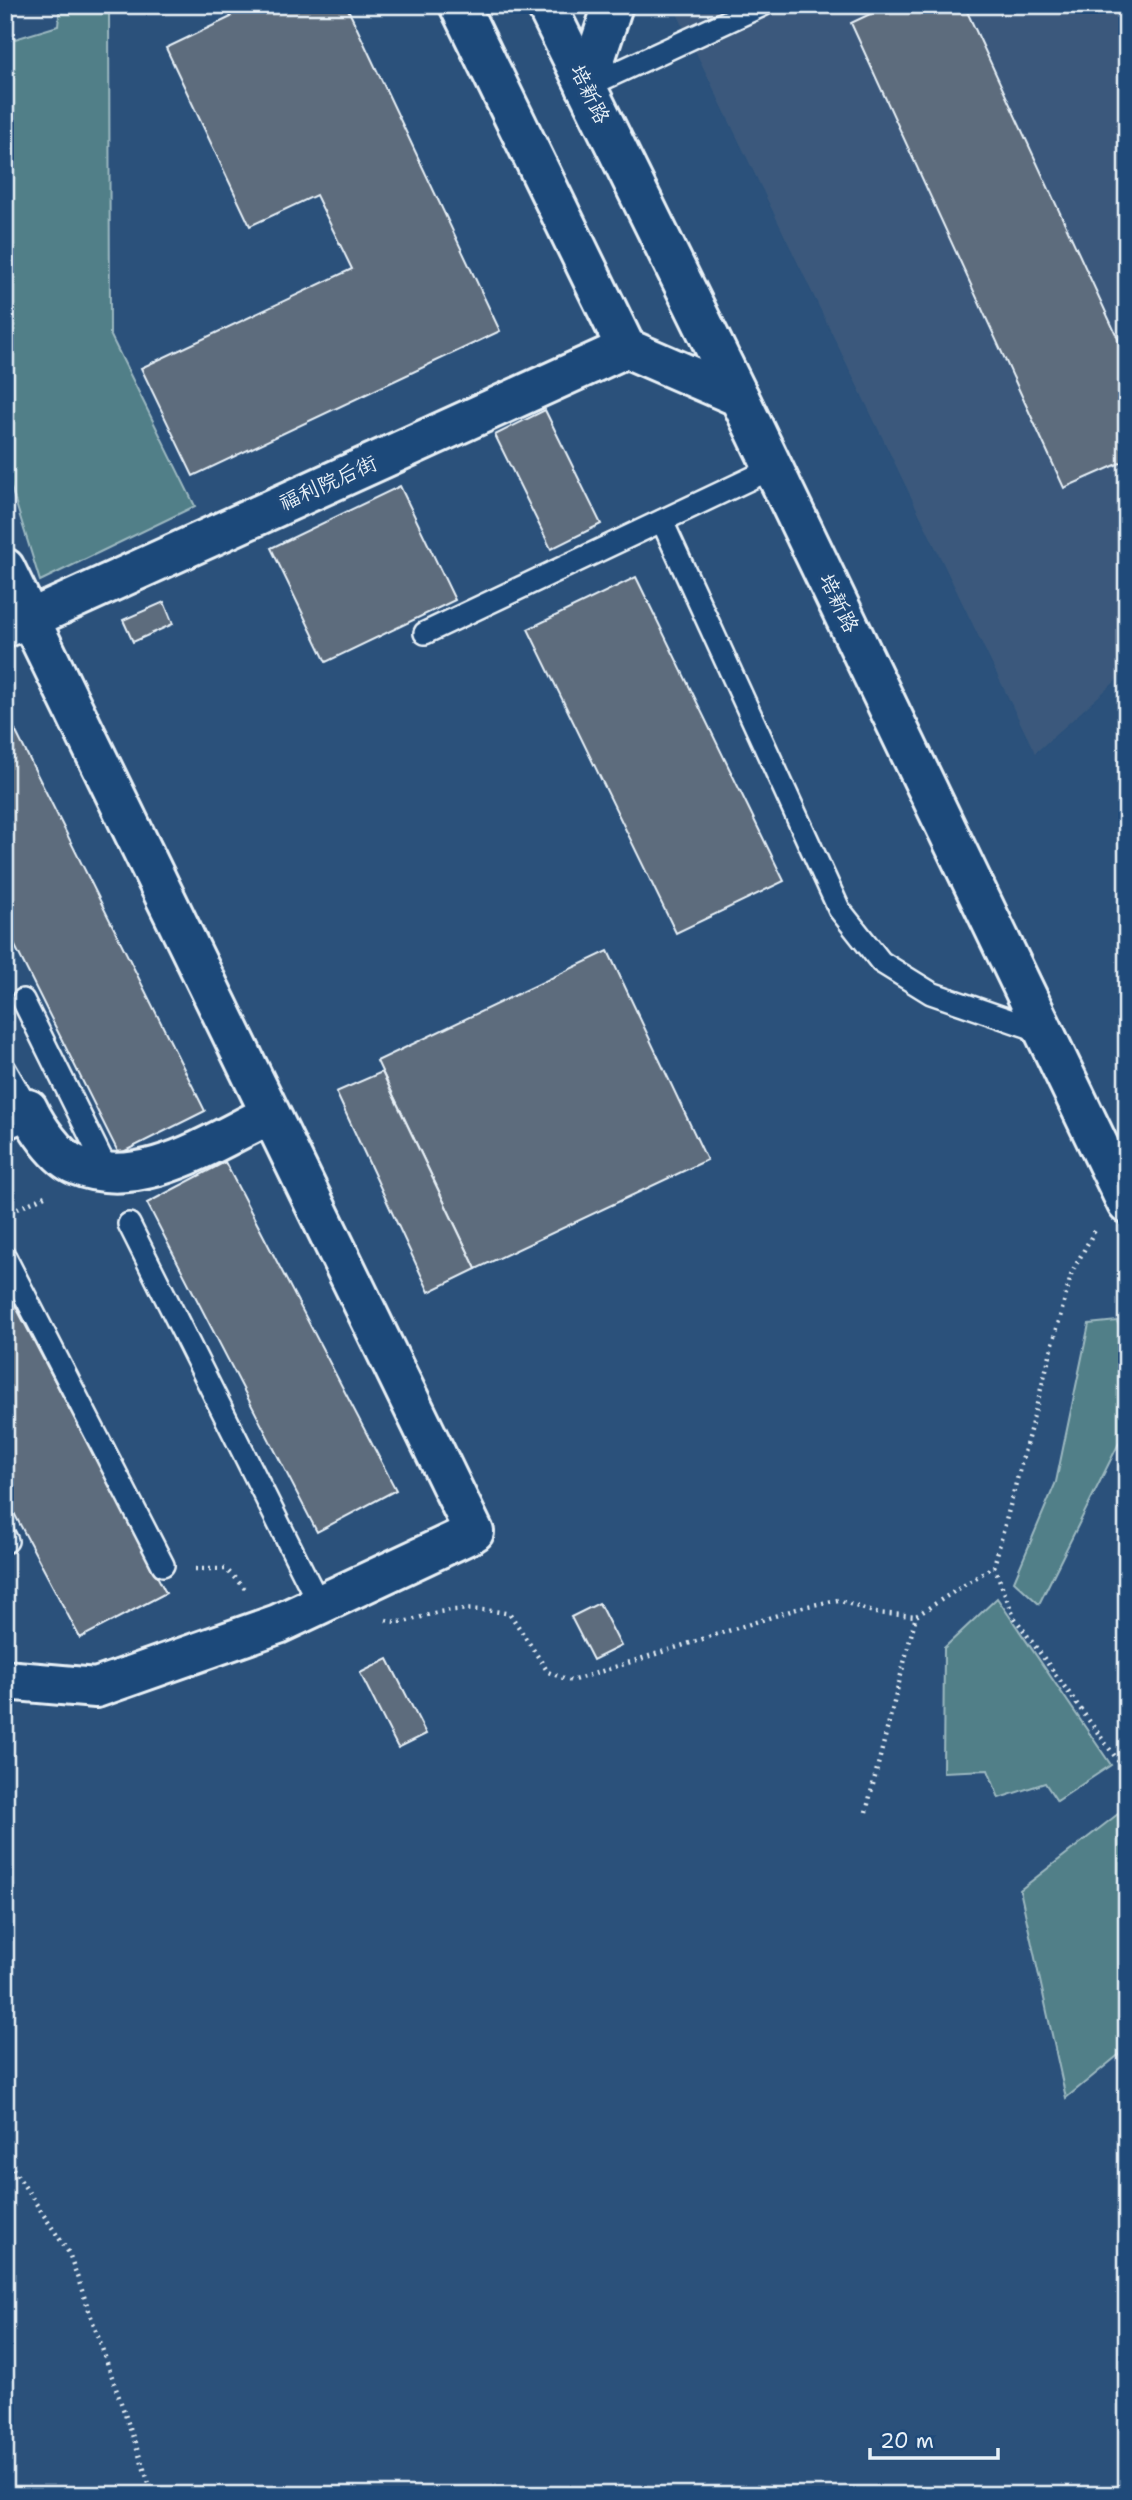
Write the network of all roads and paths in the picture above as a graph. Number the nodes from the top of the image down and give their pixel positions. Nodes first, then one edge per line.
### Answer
1 (459, 5) edge
2 (546, 5) edge
3 (613, 5) edge
4 (763, 5) edge
5 (586, 86) junction
6 (626, 348) junction
7 (739, 397) junction
8 (773, 468) junction
9 (662, 521) junction
10 (5, 568) edge
11 (18, 623) edge
12 (425, 633) dead end
13 (23, 1000) dead end
14 (1045, 1033) junction
15 (5, 1069) edge
16 (17, 1114) edge
17 (269, 1115) junction
18 (108, 1172) junction
19 (1123, 1195) edge
20 (130, 1224) dead end
21 (5, 1257) edge
22 (163, 1565) joint
23 (994, 1566) junction
24 (319, 1604) junction
25 (373, 1616) dead end
26 (916, 1616) junction
27 (278, 1624) junction
28 (5, 1679) edge
29 (1127, 1773) edge
30 (866, 1812) dead end
31 (5, 2157) edge
32 (153, 2495) edge

1 - 6 main road
2 - 5 main road, 培新路
3 - 5 main road
4 - 5 lane
5 - 7 main road, 培新路
6 - 7 main road
6 - 11 main road, 福利院后街
7 - 8 main road, 培新路
8 - 9 lane
8 - 14 main road, 培新路
9 - 12 lane
9 - 14 lane
10 - 11 main road
11 - 17 main road
13 - 18 lane
14 - 19 main road, 培新路
15 - 16 lane
16 - 18 main road
17 - 18 main road
17 - 24 main road
19 - 23 path
20 - 24 lane
21 - 22 lane
22 - 27 path
23 - 26 path
23 - 29 path
24 - 27 main road
25 - 26 path
26 - 30 path
27 - 28 main road
31 - 32 path

